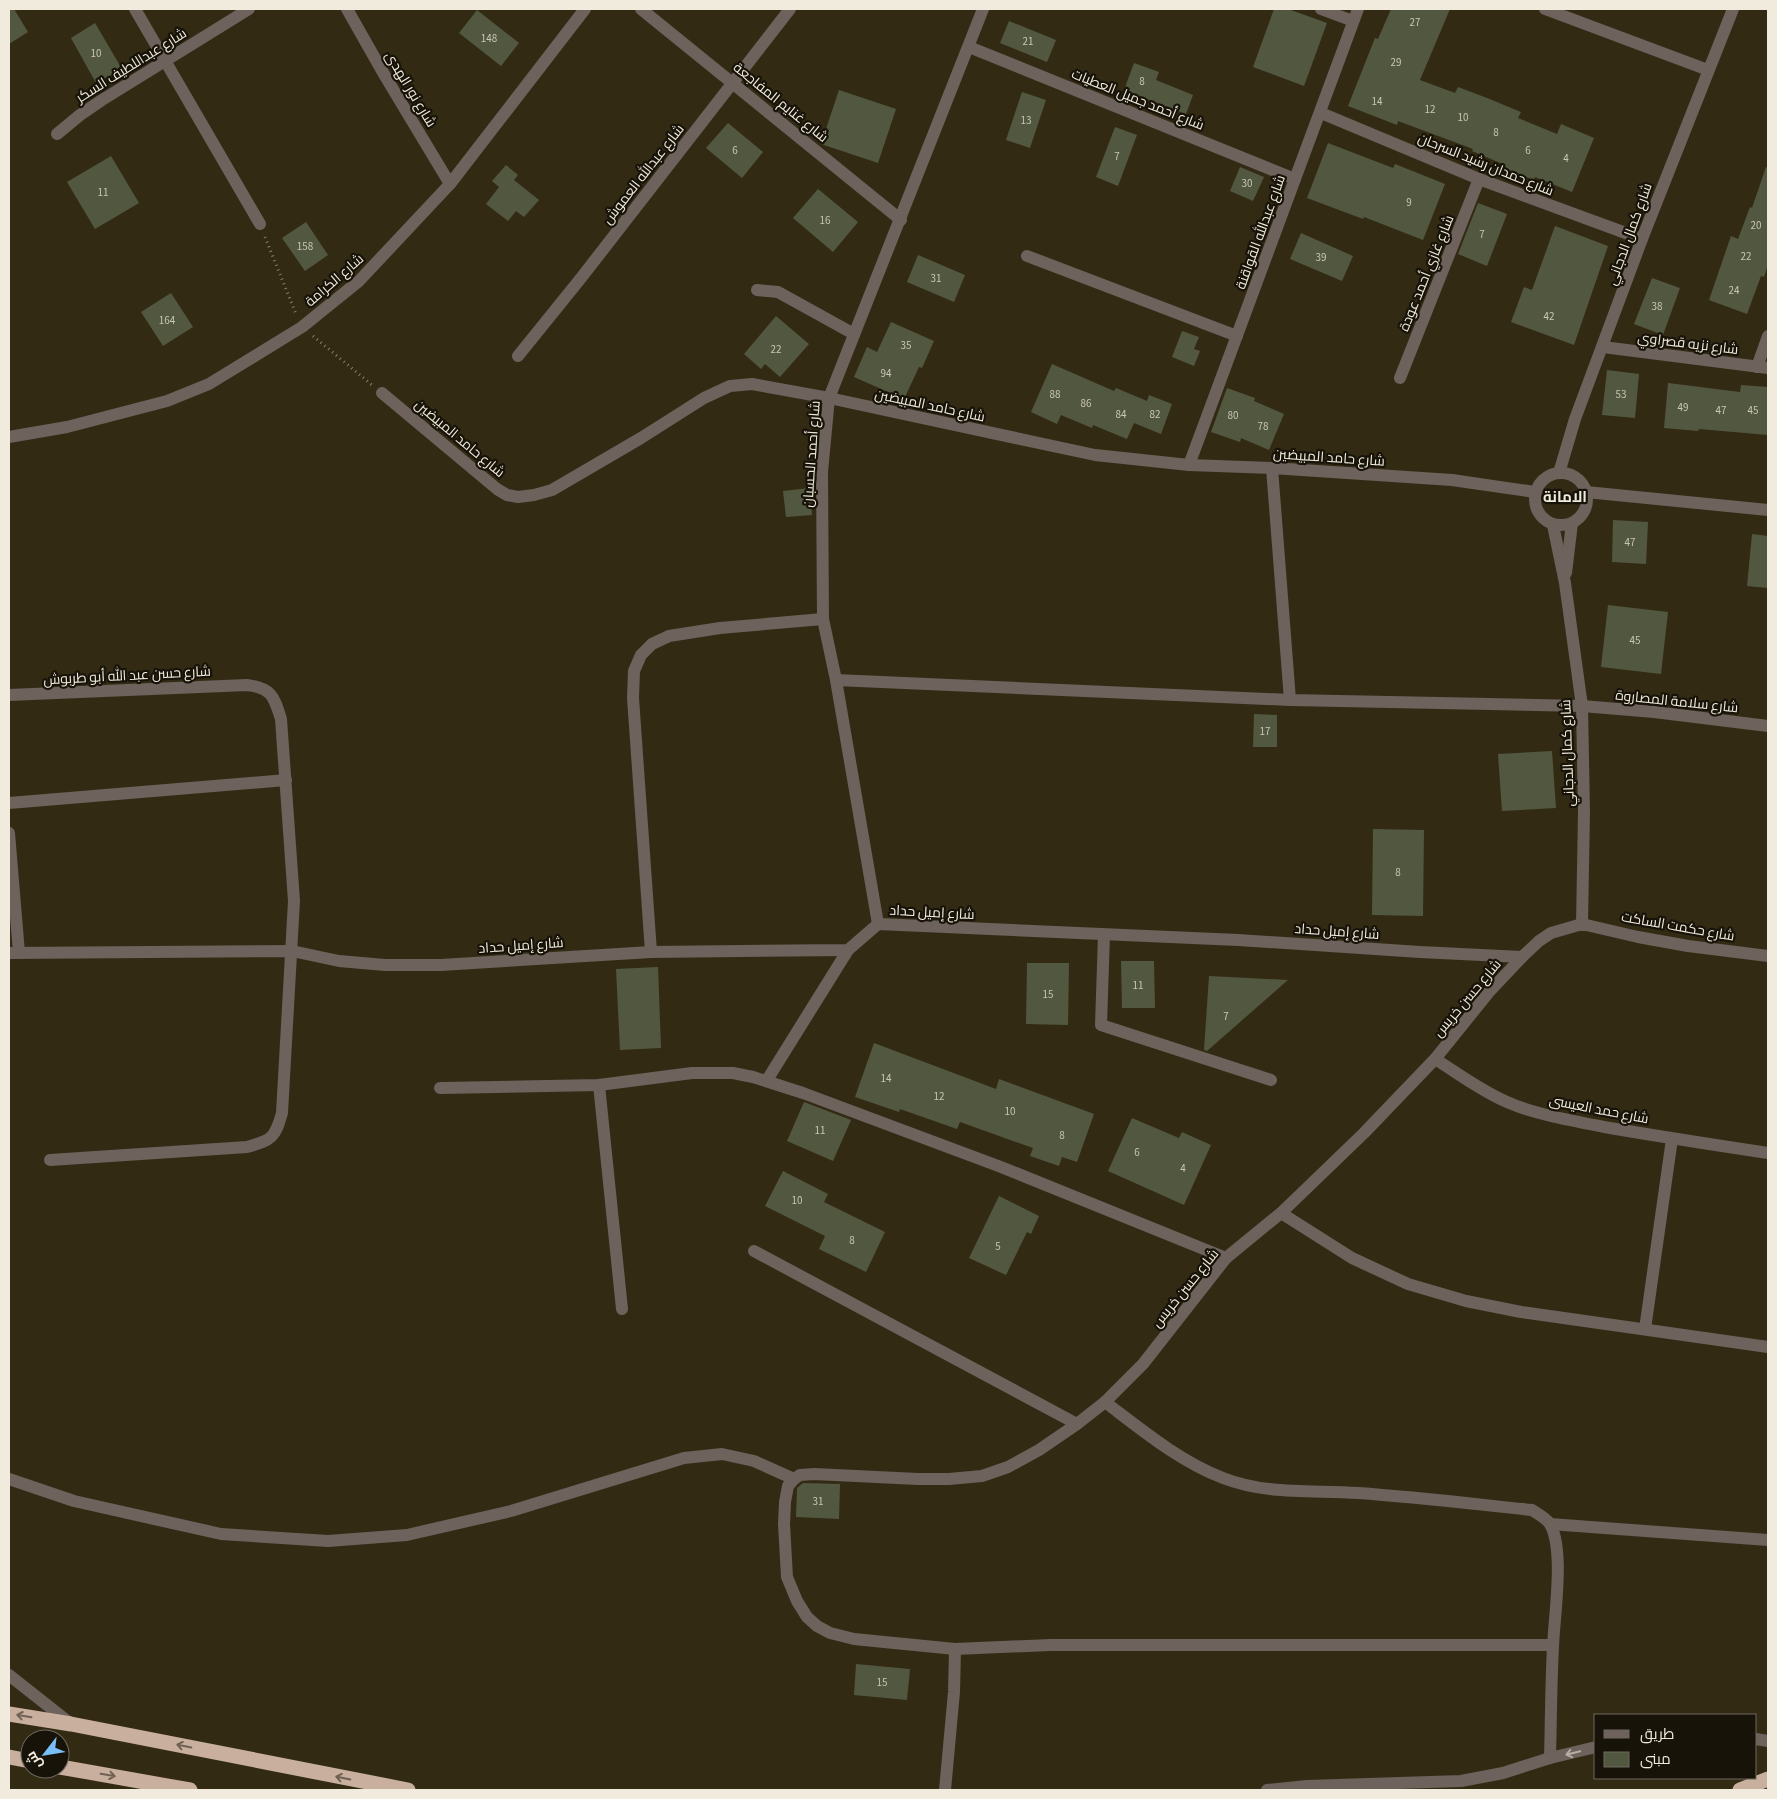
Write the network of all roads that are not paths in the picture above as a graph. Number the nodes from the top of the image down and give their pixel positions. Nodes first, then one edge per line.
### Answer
1 (135, 9) edge
2 (249, 9) edge
3 (586, 9) edge
4 (641, 9) edge
5 (790, 9) edge
6 (983, 9) edge
7 (1321, 9) edge
8 (1358, 9) edge
9 (1546, 9) edge
10 (1733, 9) edge
11 (349, 10) edge
12 (1353, 21) junction
13 (969, 47) junction
14 (164, 61) junction
15 (1708, 70) junction
16 (733, 83) junction
17 (1320, 113) junction
18 (57, 134) dead end
19 (1295, 179) junction
20 (1479, 179) junction
21 (450, 184) junction
22 (901, 220) junction
23 (260, 224) road end
24 (1642, 240) junction
25 (1027, 256) dead end
26 (757, 290) dead end
27 (854, 334) junction
28 (1237, 336) junction
29 (1768, 336) edge
30 (1603, 347) junction
31 (518, 356) dead end
32 (1762, 367) edge
33 (1400, 378) dead end
34 (382, 393) road end
35 (829, 398) junction
36 (9, 436) edge
37 (1190, 465) junction
38 (1272, 468) junction
39 (1559, 473) junction
40 (1535, 492) junction
41 (1586, 492) junction
42 (1768, 510) edge
43 (1572, 524) junction
44 (1553, 525) junction
45 (1565, 583) junction
46 (823, 619) junction
47 (836, 680) junction
48 (9, 695) edge
49 (1290, 700) junction
50 (1582, 706) junction
51 (1768, 726) edge
52 (286, 780) junction
53 (9, 802) edge
54 (9, 833) edge
55 (878, 924) junction
56 (1582, 924) junction
57 (1104, 934) junction
58 (848, 950) junction
59 (292, 952) junction
60 (652, 952) junction
61 (14, 953) edge
62 (1768, 956) edge
63 (1522, 957) junction
64 (1436, 1059) junction
65 (767, 1080) junction
66 (1271, 1080) dead end
67 (599, 1085) junction
68 (440, 1088) dead end
69 (1672, 1139) junction
70 (1768, 1153) edge
71 (50, 1160) dead end
72 (1281, 1213) junction
73 (754, 1251) dead end
74 (1226, 1258) junction
75 (622, 1309) dead end
76 (1645, 1329) junction
77 (1768, 1347) edge
78 (1105, 1402) junction
79 (1077, 1424) junction
80 (794, 1478) junction
81 (9, 1479) edge
82 (1550, 1524) junction
83 (1768, 1540) edge
84 (1553, 1645) junction
85 (955, 1649) junction
86 (9, 1675) edge
87 (9, 1714) edge
88 (71, 1724) junction
89 (1594, 1747) edge
90 (1550, 1758) junction
91 (70, 1768) edge
92 (1768, 1779) edge
93 (190, 1790) edge
94 (408, 1790) edge
95 (945, 1790) edge
96 (1267, 1790) edge
97 (1740, 1790) edge

1 - 14 street
2 - 14 street, شارع عبداللطيف السكر
3 - 21 street, شارع الكرامة
4 - 16 street, شارع غنايم المفاجعة
5 - 16 street, شارع عبدالله العموش
6 - 13 street, شارع أحمد الحسبان
7 - 12 street
8 - 12 street, شارع عبدالله القواقنة
9 - 15 street
10 - 15 street, شارع كمال الدجاني
11 - 21 street, شارع نور الهدى
12 - 17 street, شارع عبدالله القواقنة
13 - 19 street, شارع أحمد جميل العطيات
13 - 22 street, شارع أحمد الحسبان
14 - 18 street, شارع عبداللطيف السكر
14 - 23 street
15 - 24 street, شارع كمال الدجاني
16 - 22 street, شارع غنايم المفاجعة
16 - 31 street, شارع عبدالله العموش
17 - 19 street, شارع عبدالله القواقنة
17 - 20 street, شارع حمدان رشيد السرحان
19 - 28 street, شارع عبدالله القواقنة
20 - 24 street, شارع حمدان رشيد السرحان
20 - 33 street, شارع غازي أحمد عودة
21 - 36 street, شارع الكرامة
22 - 27 street, شارع أحمد الحسبان
24 - 30 street, شارع كمال الدجاني
25 - 28 street
26 - 27 street
27 - 35 street, شارع أحمد الحسبان
28 - 37 street, شارع عبدالله القواقنة
29 - 32 street
30 - 32 street, شارع نزيه قصراوي
30 - 39 street, شارع كمال الدجاني
34 - 35 street, شارع حامد المبيضين
35 - 37 street, شارع حامد المبيضين
35 - 46 street, شارع أحمد الحسبان
37 - 38 street, شارع حامد المبيضين
38 - 40 street, شارع حامد المبيضين
38 - 49 street
39 - 40 street
39 - 41 street
40 - 44 street
41 - 42 street
41 - 43 street
43 - 44 street
43 - 45 street, شارع كمال الدجاني
44 - 45 street, شارع كمال الدجاني
45 - 50 street, شارع كمال الدجاني
46 - 47 street, شارع أحمد الحسبان
46 - 60 street
47 - 49 street, شارع سلامة المصاروة
47 - 55 street, شارع أحمد الحسبان
48 - 52 street, شارع حسن عبد الله أبو طربوش
49 - 50 street, شارع سلامة المصاروة
50 - 51 street, شارع سلامة المصاروة
50 - 56 street, شارع كمال الدجاني
52 - 53 street
52 - 59 street
54 - 61 street
55 - 57 street, شارع إميل حداد
55 - 58 street, شارع إميل حداد
56 - 62 street, شارع حكمت الساكت
56 - 63 street, شارع حسن خريس
57 - 63 street, شارع إميل حداد
57 - 66 street
58 - 60 street, شارع إميل حداد
58 - 65 street
59 - 60 street, شارع إميل حداد
59 - 61 street, شارع إميل حداد
59 - 71 street
63 - 64 street, شارع حسن خريس
64 - 69 street, شارع حمد العيسى
64 - 72 street, شارع حسن خريس
65 - 67 street
65 - 74 street
67 - 68 street
67 - 75 street
69 - 70 street, شارع حمد العيسى
69 - 76 street
72 - 74 street, شارع حسن خريس
72 - 76 street
73 - 79 street
74 - 78 street, شارع حسن خريس
76 - 77 street
78 - 79 street, شارع حسن خريس
78 - 82 street
79 - 80 street, شارع حسن خريس
80 - 81 street
80 - 85 street
82 - 83 street
82 - 84 street
84 - 85 street
84 - 90 street
85 - 95 street
86 - 88 street
88 -> 87 highway
94 -> 88 highway
89 -> 90 street
90 - 96 street
91 -> 93 highway
92 - 97 highway

